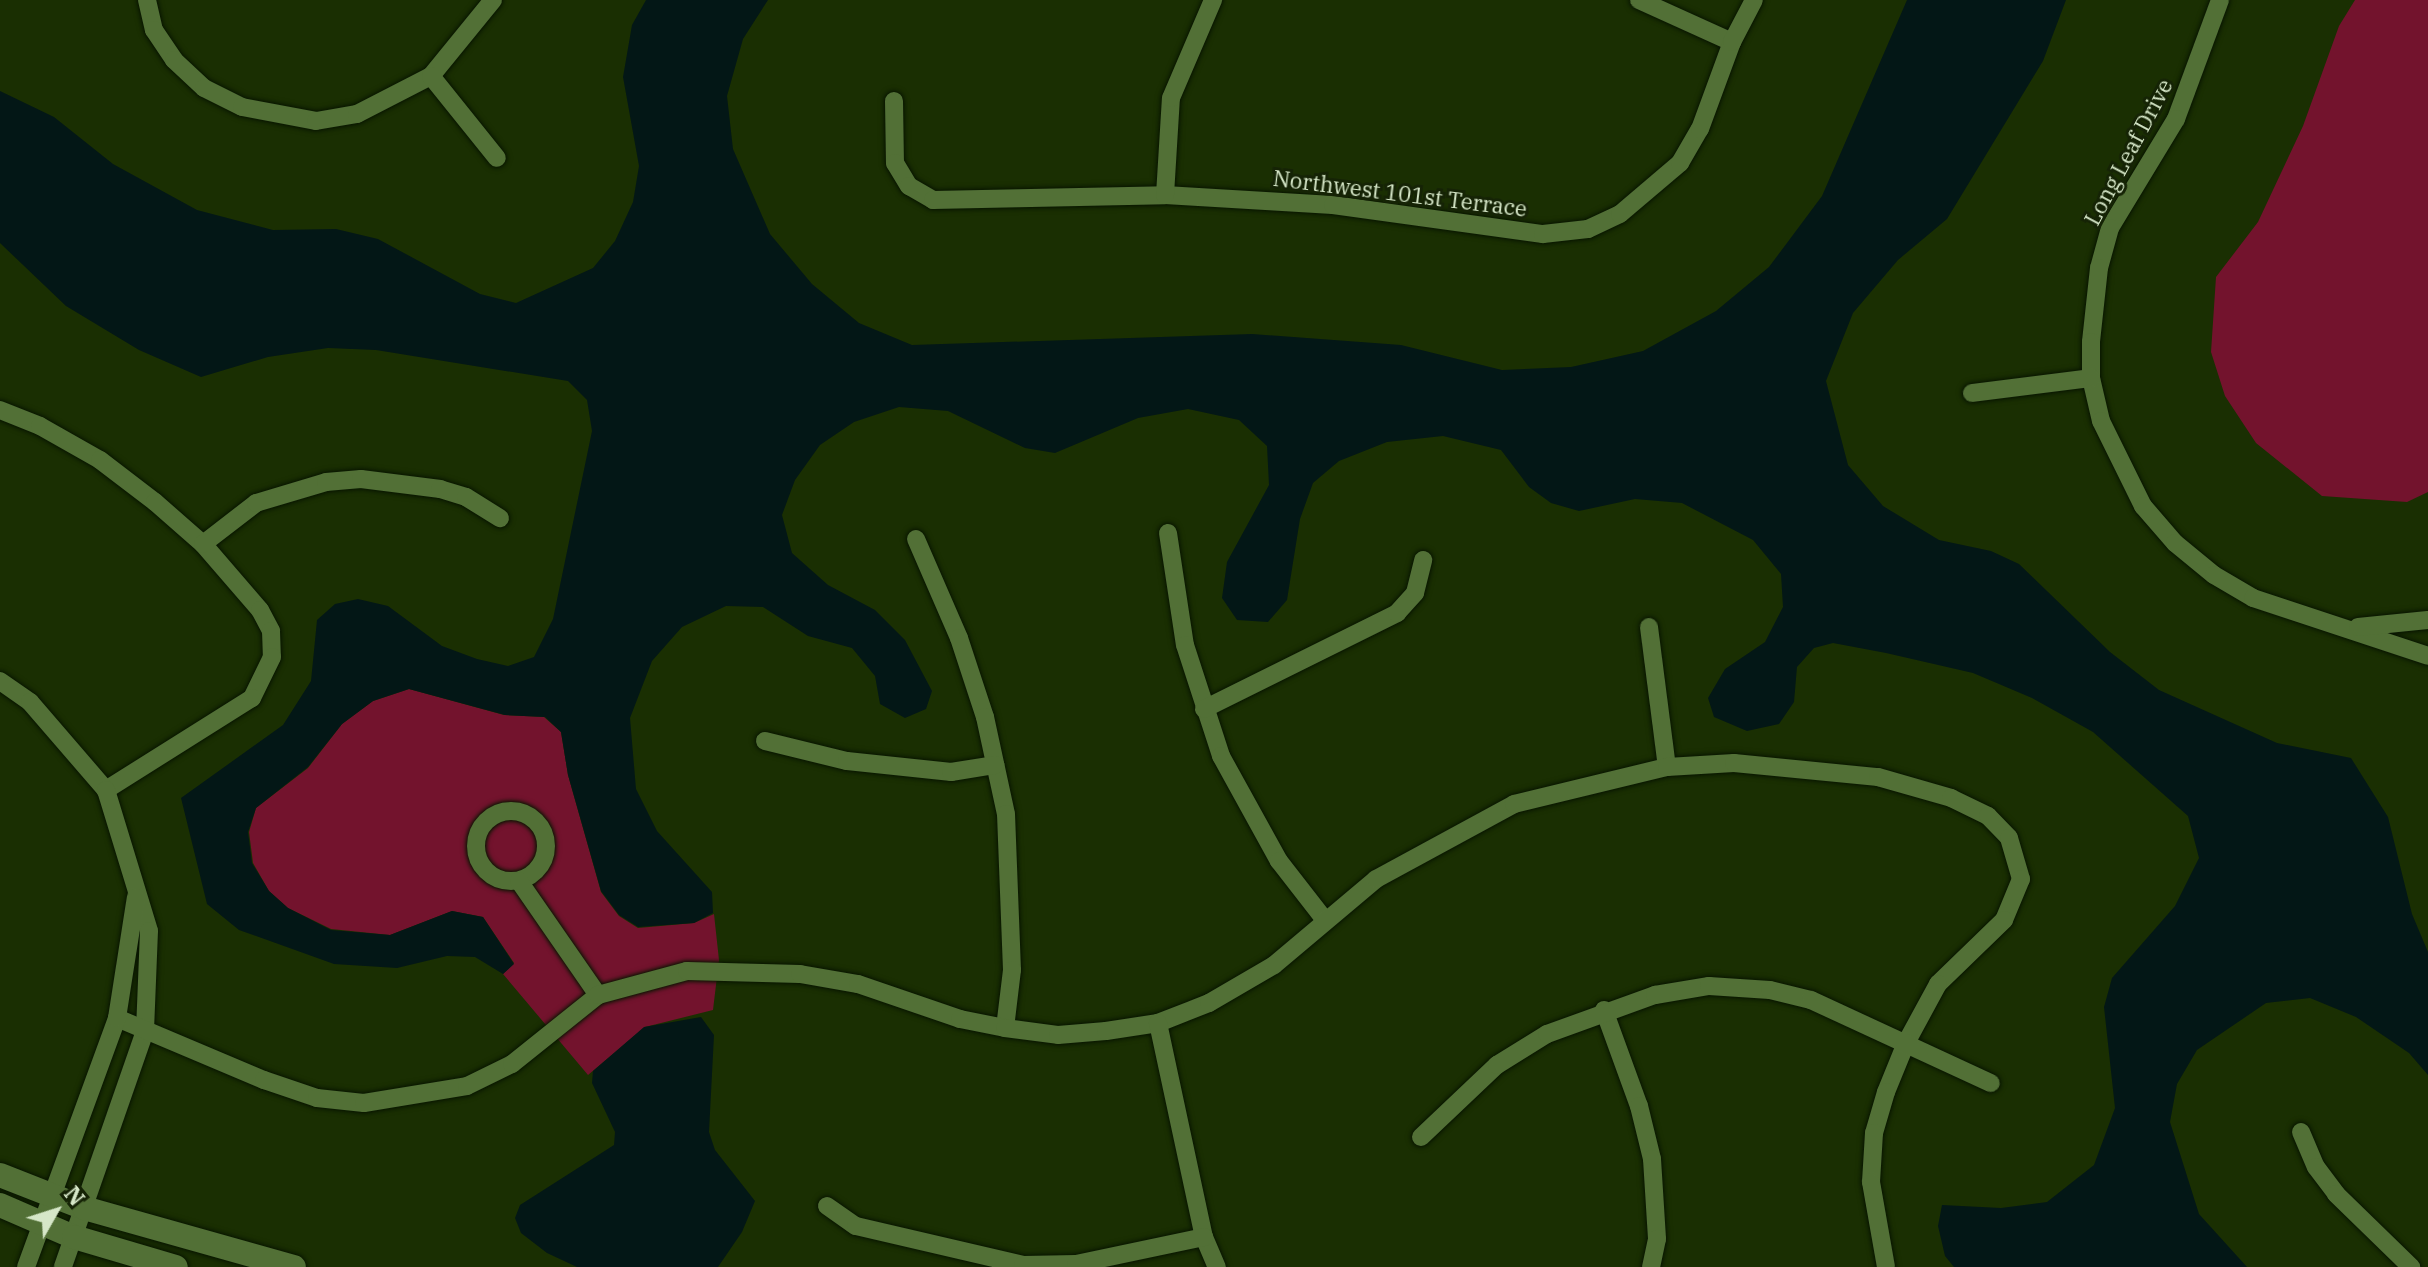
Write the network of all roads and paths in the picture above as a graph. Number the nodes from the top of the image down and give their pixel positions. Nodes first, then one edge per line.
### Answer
1 (147, 0) edge
2 (493, 0) edge
3 (1213, 0) edge
4 (1639, 0) edge
5 (1754, 0) edge
6 (2220, 0) edge
7 (1732, 42) junction
8 (431, 76) junction
9 (894, 101) dead end
10 (497, 158) dead end
11 (1165, 195) junction
12 (2091, 378) junction
13 (1972, 393) dead end
14 (0, 410) edge
15 (500, 518) dead end
16 (1168, 533) dead end
17 (916, 539) dead end
18 (203, 544) junction
19 (1423, 560) dead end
20 (2428, 620) edge
21 (1649, 627) dead end
22 (2348, 628) junction
23 (2428, 656) edge
24 (0, 681) edge
25 (1204, 709) junction
26 (765, 741) dead end
27 (995, 765) junction
28 (1667, 767) junction
29 (106, 790) junction
30 (519, 881) dead end
31 (137, 882) junction
32 (1325, 920) junction
33 (598, 995) junction
34 (1604, 1010) junction
35 (117, 1018) junction
36 (1158, 1023) junction
37 (1005, 1028) junction
38 (145, 1031) junction
39 (1906, 1043) junction
40 (1991, 1083) dead end
41 (2301, 1132) dead end
42 (1421, 1137) dead end
43 (0, 1175) edge
44 (52, 1196) junction
45 (0, 1205) edge
46 (827, 1206) dead end
47 (84, 1208) junction
48 (42, 1223) junction
49 (74, 1237) junction
50 (1204, 1237) junction
51 (26, 1267) edge
52 (63, 1267) edge
53 (176, 1267) edge
54 (294, 1267) edge
55 (1217, 1267) edge
56 (1651, 1267) edge
57 (1886, 1267) edge
58 (2411, 1267) edge

1 - 8 street
2 - 8 street
3 - 11 street
4 - 7 street
5 - 7 street, Northwest 101st Terrace
6 - 12 street, Long Leaf Drive
7 - 11 street, Northwest 101st Terrace
8 - 10 street
9 - 11 street, Northwest 101st Terrace
12 - 13 street
12 - 22 street, Long Leaf Drive
14 - 18 street
15 - 18 street
16 - 25 street
17 - 27 street
18 - 29 street
19 - 25 street
20 - 22 street, Long Leaf Drive
21 - 28 street
22 - 23 street, Long Leaf Drive
24 - 29 street
25 - 32 street
26 - 27 street
27 - 37 street
28 - 32 street
28 - 39 street
29 - 31 street
30 - 33 street
31 - 35 street
31 - 38 street
32 - 36 street
33 - 37 street
33 - 38 street
34 - 39 street
34 - 42 street
34 - 56 street
35 - 38 street
35 - 44 street
36 - 37 street
36 - 50 street
38 - 47 street
39 - 40 street
39 - 57 street
41 - 58 street
43 - 44 street
44 - 47 street
44 - 48 street
45 - 48 street
46 - 50 street
47 - 49 street
47 - 54 street
48 - 49 street
48 - 51 street
49 - 52 street
49 - 53 street
50 - 55 street

